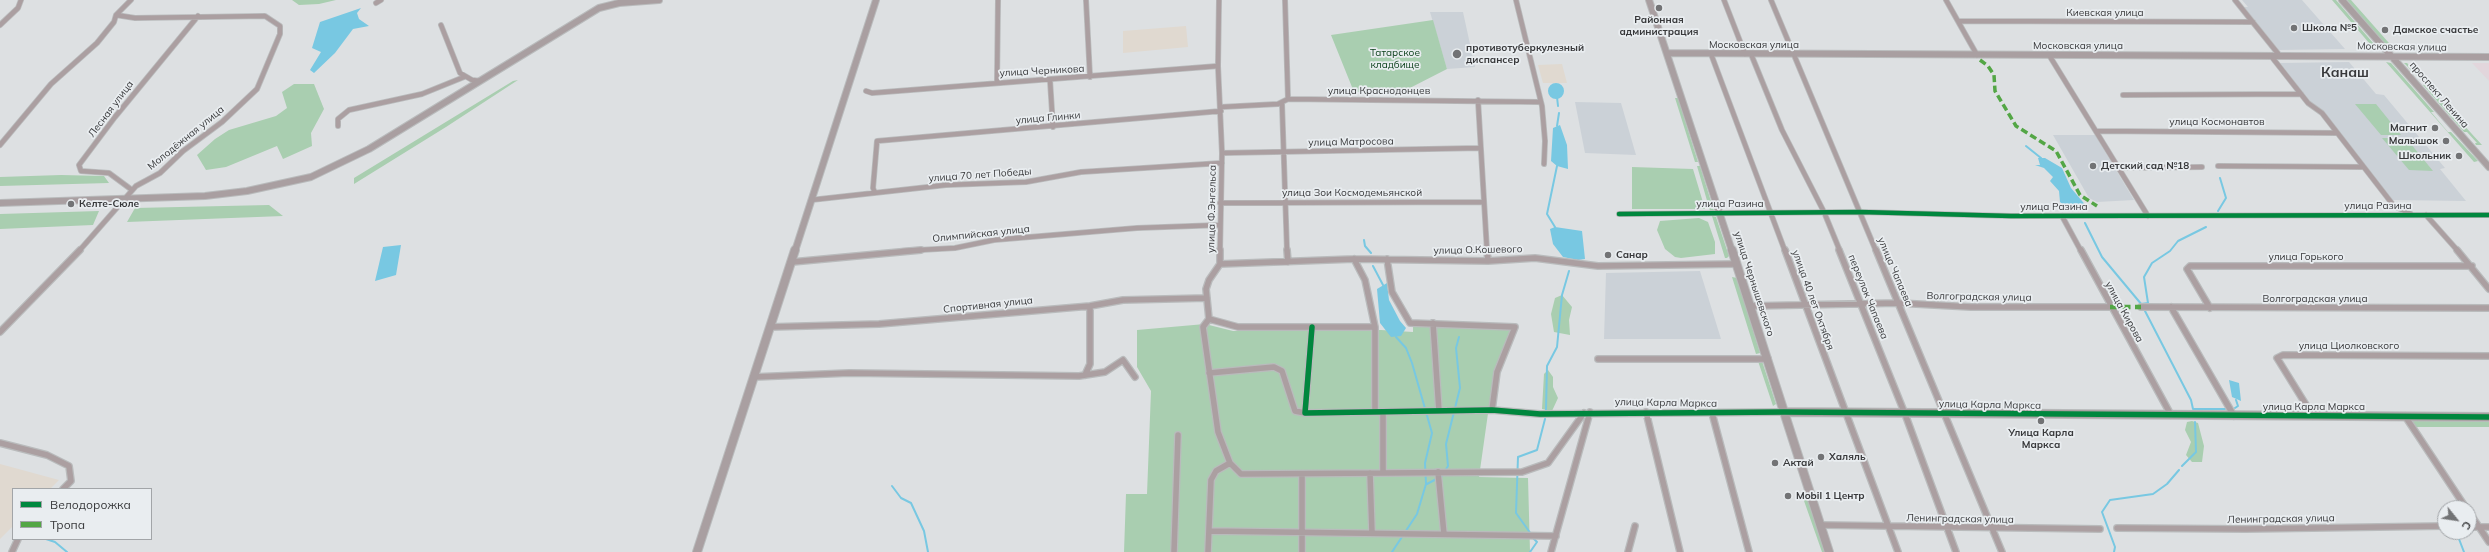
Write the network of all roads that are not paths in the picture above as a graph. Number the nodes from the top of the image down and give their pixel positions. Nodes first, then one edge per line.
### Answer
1 (21, 0) edge
2 (131, 0) edge
3 (381, 0) edge
4 (659, 0) edge
5 (876, 0) edge
6 (998, 0) edge
7 (1086, 0) edge
8 (1219, 0) edge
9 (1285, 0) edge
10 (1516, 0) edge
11 (1649, 0) edge
12 (1724, 0) edge
13 (1771, 0) edge
14 (1946, 0) edge
15 (2235, 0) edge
16 (2342, 0) edge
17 (618, 1) edge
18 (376, 3) dead end
19 (116, 15) junction
20 (198, 16) junction
21 (1958, 21) junction
22 (2253, 22) junction
23 (0, 25) edge
24 (441, 25) dead end
25 (1667, 53) junction
26 (1711, 54) junction
27 (1748, 54) junction
28 (1793, 54) junction
29 (1977, 55) junction
30 (2049, 55) junction
31 (2390, 55) junction
32 (2271, 56) junction
33 (2280, 56) junction
34 (2489, 57) edge
35 (1218, 66) junction
36 (464, 77) junction
37 (1090, 78) junction
38 (1050, 80) junction
39 (480, 81) junction
40 (997, 83) junction
41 (866, 91) dead end
42 (2301, 94) junction
43 (2123, 95) dead end
44 (1288, 99) junction
45 (1478, 100) junction
46 (1540, 102) junction
47 (1282, 103) junction
48 (1221, 109) junction
49 (338, 126) dead end
50 (1053, 127) junction
51 (2097, 132) junction
52 (2337, 133) junction
53 (0, 145) edge
54 (1480, 148) junction
55 (1222, 153) junction
56 (1284, 153) junction
57 (1222, 163) junction
58 (1544, 164) dead end
59 (2218, 166) dead end
60 (2202, 167) dead end
61 (2363, 167) junction
62 (2489, 167) edge
63 (2120, 168) junction
64 (132, 190) junction
65 (875, 193) junction
66 (124, 199) junction
67 (811, 200) junction
68 (1284, 202) junction
69 (1483, 202) junction
70 (1220, 203) junction
71 (0, 204) edge
72 (1824, 212) junction
73 (1860, 212) junction
74 (1720, 213) junction
75 (1771, 213) junction
76 (1619, 214) dead end
77 (2489, 214) edge
78 (2412, 215) junction
79 (2426, 215) junction
80 (2062, 216) junction
81 (2148, 216) junction
82 (1220, 225) junction
83 (1354, 259) junction
84 (1386, 259) junction
85 (1488, 261) junction
86 (792, 262) junction
87 (1288, 262) junction
88 (1220, 264) junction
89 (1737, 264) junction
90 (2472, 266) junction
91 (2489, 289) edge
92 (1207, 298) junction
93 (1898, 303) junction
94 (1861, 304) junction
95 (1090, 306) junction
96 (1751, 306) junction
97 (1806, 306) junction
98 (2110, 307) junction
99 (2141, 307) dead end
100 (2171, 307) junction
101 (2210, 308) junction
102 (2489, 308) edge
103 (1209, 319) junction
104 (1433, 323) junction
105 (770, 327) junction
106 (1312, 327) junction
107 (1375, 327) junction
108 (0, 332) edge
109 (2489, 356) edge
110 (1598, 359) dead end
111 (1768, 359) junction
112 (1209, 373) junction
113 (1085, 375) junction
114 (754, 377) junction
115 (1135, 377) dead end
116 (1492, 410) junction
117 (1439, 411) junction
118 (1375, 412) junction
119 (1383, 412) junction
120 (1590, 412) junction
121 (1646, 412) junction
122 (1784, 412) junction
123 (1305, 413) junction
124 (1584, 413) junction
125 (1712, 413) junction
126 (1845, 413) junction
127 (1904, 414) junction
128 (1944, 414) junction
129 (2171, 415) junction
130 (2234, 416) junction
131 (2313, 416) junction
132 (2405, 416) junction
133 (2489, 417) edge
134 (1178, 435) dead end
135 (0, 444) edge
136 (1230, 463) junction
137 (1438, 472) junction
138 (1370, 473) junction
139 (1383, 473) junction
140 (1302, 474) junction
141 (64, 488) edge
142 (2461, 500) edge
143 (2477, 524) edge
144 (1635, 526) dead end
145 (1820, 526) junction
146 (2437, 526) edge
147 (1888, 527) junction
148 (2479, 527) junction
149 (2489, 527) edge
150 (1947, 528) junction
151 (2117, 528) dead end
152 (1993, 529) junction
153 (2100, 529) dead end
154 (1209, 531) junction
155 (1302, 532) junction
156 (1372, 533) junction
157 (1444, 534) junction
158 (1556, 536) junction
159 (18, 540) edge
160 (2489, 542) edge
161 (12, 552) edge
162 (697, 552) edge
163 (1174, 552) edge
164 (1208, 552) edge
165 (1302, 552) edge
166 (1551, 552) edge
167 (1628, 552) edge
168 (1680, 552) edge
169 (1749, 552) edge
170 (1829, 552) edge
171 (1898, 552) edge
172 (1956, 552) edge
173 (2002, 552) edge

1 - 23 street
2 - 19 street
3 - 18 street
4 - 17 street
5 - 67 street
6 - 40 street
7 - 37 street
8 - 35 street, улица Ф.Энгельса
9 - 44 street
10 - 46 street
11 - 25 street, улица Чернышевского
12 - 27 street, переулок Чапаева
13 - 28 street, улица Чапаева
14 - 21 street
15 - 22 street
16 - 31 street, проспект Ленина
17 - 39 street
19 - 20 street
19 - 53 street
20 - 64 street, Лесная улица
20 - 64 street, Молодёжная улица
21 - 22 street, Киевская улица
21 - 29 street
22 - 33 street
24 - 36 street
25 - 26 street, Московская улица
25 - 74 street, улица Чернышевского
26 - 27 street, Московская улица
26 - 75 street, улица 40 лет Октября
27 - 28 street, Московская улица
27 - 72 street, переулок Чапаева
28 - 29 street, Московская улица
28 - 73 street, улица Чапаева
29 - 30 street, Московская улица
30 - 32 street, Московская улица
30 - 51 street
31 - 33 street, Московская улица
31 - 34 street, Московская улица
31 - 62 street, проспект Ленина
32 - 33 street, Московская улица
32 - 42 street
35 - 37 street, улица Черникова
35 - 48 street, улица Ф.Энгельса
36 - 39 street
36 - 49 street
37 - 38 street, улица Черникова
38 - 40 street, улица Черникова
38 - 50 street
39 - 66 street
40 - 41 street, улица Черникова
42 - 43 street
42 - 52 street
44 - 45 street, улица Краснодонцев
44 - 47 street
45 - 46 street, улица Краснодонцев
45 - 54 street
46 - 58 street
47 - 48 street
47 - 56 street
48 - 50 street, улица Глинки
48 - 55 street, улица Ф.Энгельса
50 - 65 street, улица Глинки
51 - 52 street, улица Космонавтов
51 - 63 street
52 - 61 street
54 - 56 street, улица Матросова
54 - 69 street
55 - 56 street, улица Матросова
55 - 57 street, улица Ф.Энгельса
56 - 68 street
57 - 65 street, улица 70 лет Победы
57 - 70 street, улица Ф.Энгельса
59 - 61 street
60 - 63 street
61 - 78 street
63 - 81 street
64 - 66 street, Молодёжная улица
65 - 67 street, улица 70 лет Победы
66 - 71 street
66 - 108 street, Молодёжная улица
67 - 86 street
68 - 69 street, улица Зои Космодемьянской
68 - 70 street, улица Зои Космодемьянской
68 - 87 street
69 - 85 street
70 - 82 street, улица Ф.Энгельса
72 - 73 street, улица Разина
72 - 75 street, улица Разина
72 - 94 street, переулок Чапаева
73 - 80 street, улица Разина
73 - 93 street, улица Чапаева
74 - 75 street, улица Разина
74 - 76 street, улица Разина
74 - 89 street, улица Чернышевского
75 - 97 street, улица 40 лет Октября
77 - 79 street, улица Разина
78 - 79 street, улица Разина
78 - 81 street, улица Разина
79 - 90 street
80 - 81 street, улица Разина
80 - 98 street, улица Кирова
82 - 86 street, Олимпийская улица
82 - 88 street, улица Ф.Энгельса
83 - 84 street, улица О.Кошевого
83 - 87 street, улица О.Кошевого
83 - 107 street
84 - 85 street, улица О.Кошевого
84 - 104 street
85 - 89 street, улица О.Кошевого
86 - 105 street
87 - 88 street, улица О.Кошевого
88 - 92 street, улица Ф.Энгельса
89 - 96 street, улица Чернышевского
90 - 91 street
90 - 101 street, улица Горького
92 - 95 street, Спортивная улица
92 - 103 street, улица Ф.Энгельса
93 - 94 street, Волгоградская улица
93 - 98 street, Волгоградская улица
93 - 128 street, улица Чапаева
94 - 97 street, Волгоградская улица
94 - 127 street, переулок Чапаева
95 - 105 street, Спортивная улица
95 - 113 street
96 - 97 street, Волгоградская улица
96 - 111 street, улица Чернышевского
97 - 126 street, улица 40 лет Октября
98 - 129 street, улица Кирова
99 - 100 street, Волгоградская улица
100 - 101 street, Волгоградская улица
100 - 130 street
101 - 102 street, Волгоградская улица
103 - 106 street
103 - 112 street
104 - 116 street
104 - 117 street
105 - 114 street
106 - 107 street
106 - 123 street
107 - 118 street
109 - 131 street, улица Циолковского
110 - 111 street
111 - 122 street, улица Чернышевского
112 - 123 street
112 - 136 street
113 - 114 street
113 - 115 street
114 - 162 street
116 - 117 street, улица Карла Маркса
116 - 124 street, улица Карла Маркса
117 - 119 street, улица Карла Маркса
118 - 119 street, улица Карла Маркса
118 - 123 street, улица Карла Маркса
119 - 139 street
120 - 121 street, улица Карла Маркса
120 - 124 street, улица Карла Маркса
120 - 158 street
121 - 125 street, улица Карла Маркса
121 - 168 street
122 - 125 street, улица Карла Маркса
122 - 126 street, улица Карла Маркса
122 - 145 street, улица Чернышевского
124 - 137 street
125 - 169 street
126 - 127 street, улица Карла Маркса
126 - 147 street, улица 40 лет Октября
127 - 128 street, улица Карла Маркса
127 - 150 street, переулок Чапаева
128 - 129 street, улица Карла Маркса
128 - 152 street, улица Чапаева
129 - 130 street, улица Карла Маркса
130 - 131 street, улица Карла Маркса
131 - 132 street, улица Карла Маркса
132 - 133 street, улица Карла Маркса
132 - 142 street
134 - 163 street
135 - 141 street
136 - 140 street
136 - 154 street
137 - 139 street
137 - 157 street
138 - 139 street
138 - 140 street
138 - 156 street
140 - 155 street
143 - 148 street
144 - 167 street
145 - 147 street, Ленинградская улица
145 - 170 street, улица Чернышевского
146 - 151 street, Ленинградская улица
147 - 150 street, Ленинградская улица
147 - 171 street, улица 40 лет Октября
148 - 149 street
148 - 160 street
150 - 152 street, Ленинградская улица
150 - 172 street, переулок Чапаева
152 - 153 street, Ленинградская улица
152 - 173 street, улица Чапаева
154 - 155 street
154 - 164 street
155 - 156 street
155 - 165 street
156 - 157 street
157 - 158 street
158 - 166 street
159 - 161 street

